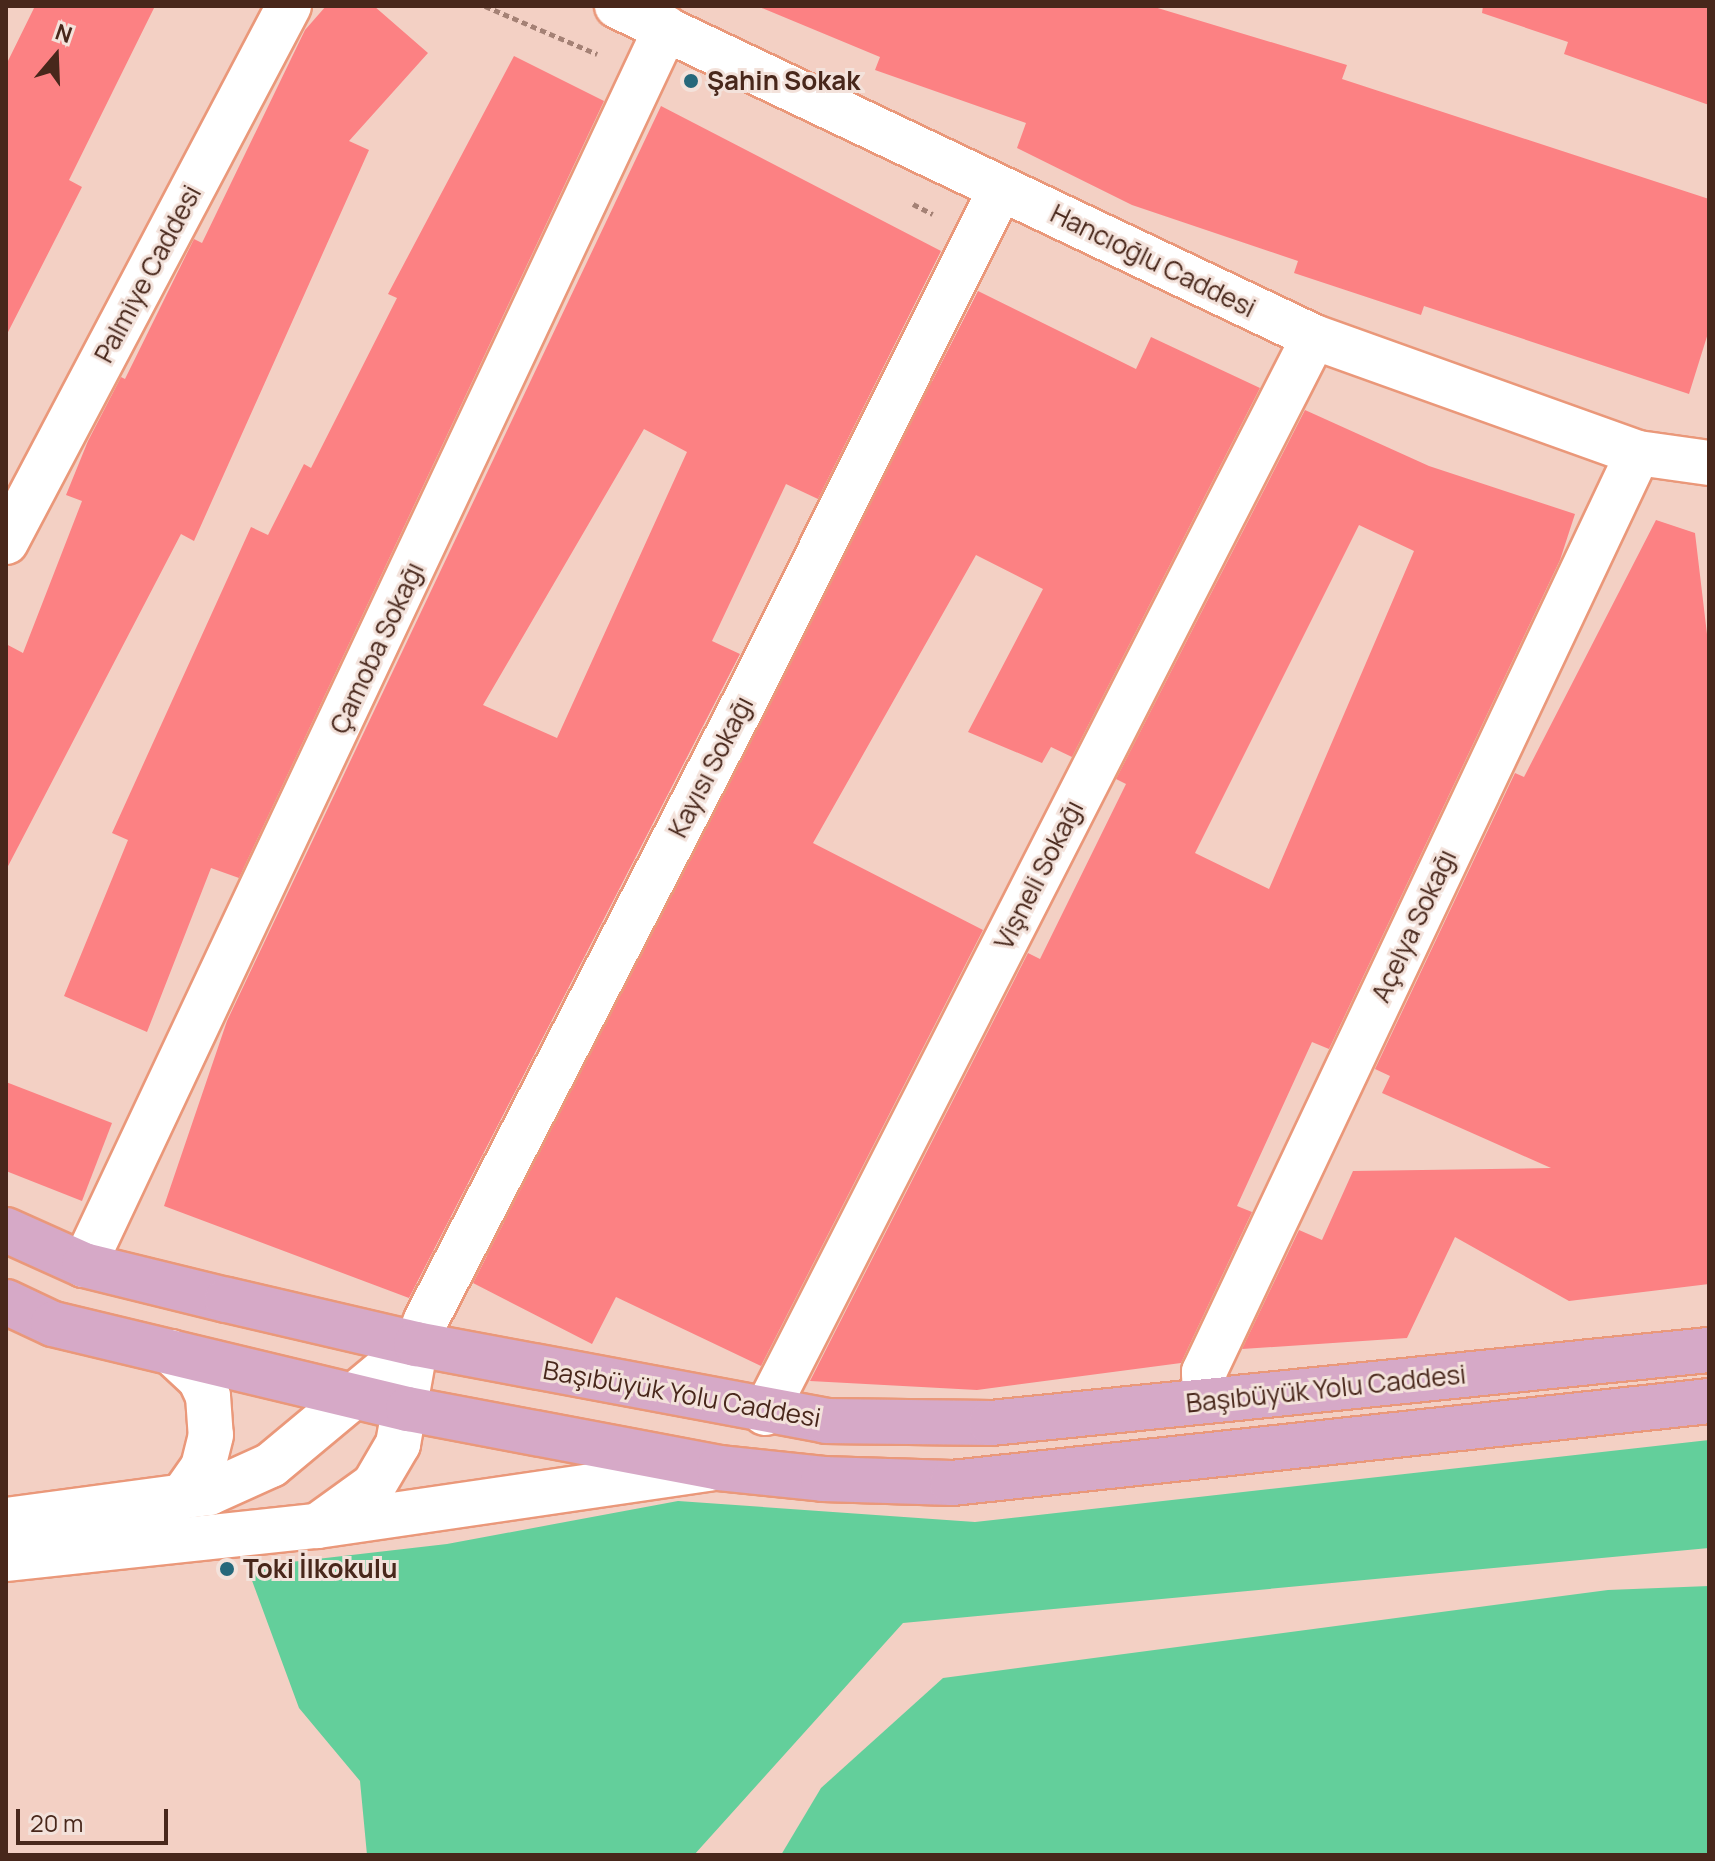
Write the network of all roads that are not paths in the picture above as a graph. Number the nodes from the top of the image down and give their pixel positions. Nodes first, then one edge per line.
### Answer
1 (289, 6) edge
2 (617, 6) edge
3 (666, 28) junction
4 (1001, 188) junction
5 (1314, 337) junction
6 (1638, 453) junction
7 (1709, 463) edge
8 (6, 542) edge
9 (6, 1230) edge
10 (84, 1265) junction
11 (6, 1302) edge
12 (416, 1344) junction
13 (1709, 1350) edge
14 (171, 1352) junction
15 (351, 1397) junction
16 (1205, 1401) junction
17 (1709, 1401) edge
18 (408, 1409) junction
19 (765, 1413) junction
20 (719, 1468) junction
21 (182, 1497) junction
22 (6, 1520) edge
23 (317, 1526) junction
24 (6, 1559) edge

1 - 8 street, Palmiye Caddesi
2 - 3 street, Hancıoğlu Caddesi
3 - 4 street, Hancıoğlu Caddesi
3 - 10 street, Çamoba Sokağı
4 - 5 street, Hancıoğlu Caddesi
4 - 12 street, Kayısı Sokağı
5 - 6 street, Hancıoğlu Caddesi
5 - 19 street, Vişneli Sokağı
6 - 7 street, Hancıoğlu Caddesi
6 - 16 street, Açelya Sokağı
9 - 10 main road, Başıbüyük Yolu Caddesi
10 - 12 main road, Başıbüyük Yolu Caddesi
11 - 14 main road, Başıbüyük Yolu Caddesi
12 - 15 street
12 - 18 street
12 - 19 main road, Başıbüyük Yolu Caddesi
13 - 16 main road, Başıbüyük Yolu Caddesi
14 - 15 main road, Başıbüyük Yolu Caddesi
14 - 21 street
15 - 18 main road, Başıbüyük Yolu Caddesi
15 - 21 street
16 - 19 main road, Başıbüyük Yolu Caddesi
17 - 20 main road, Başıbüyük Yolu Caddesi
18 - 20 main road, Başıbüyük Yolu Caddesi
18 - 23 street
20 - 23 street
21 - 22 street
23 - 24 street

